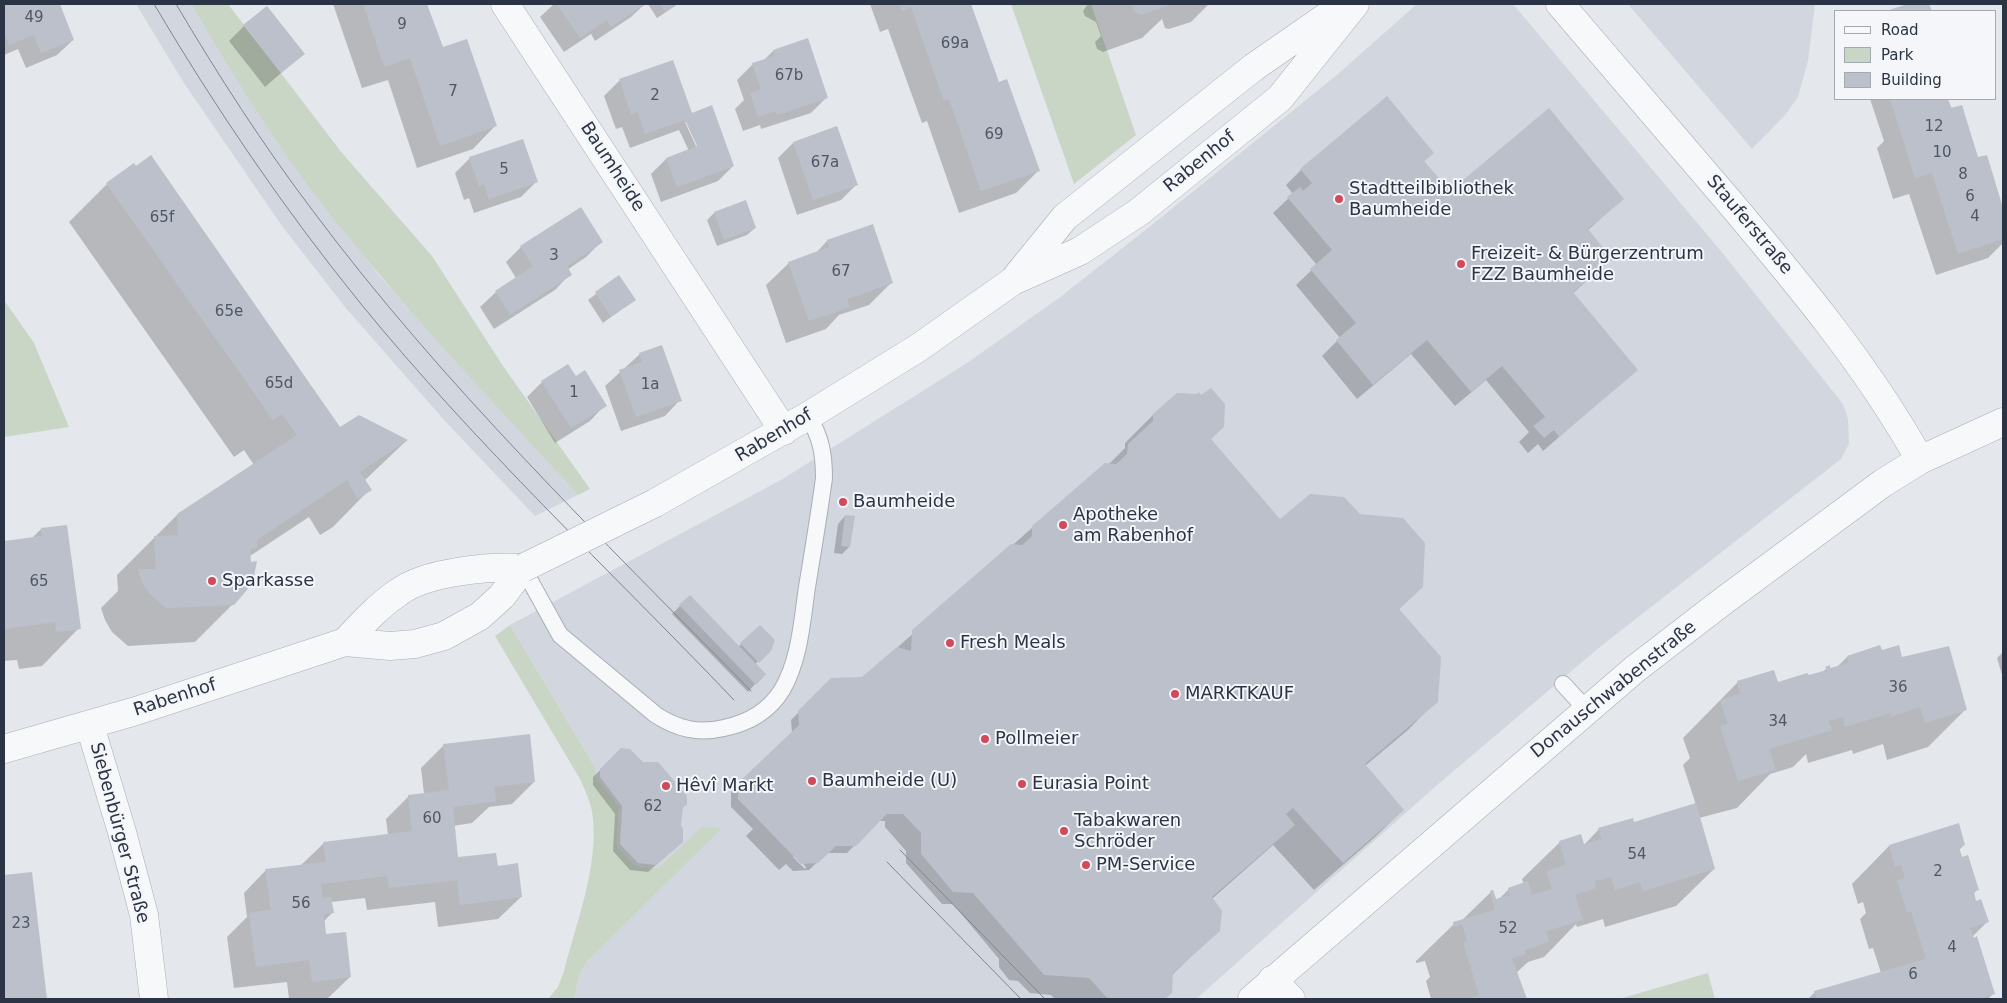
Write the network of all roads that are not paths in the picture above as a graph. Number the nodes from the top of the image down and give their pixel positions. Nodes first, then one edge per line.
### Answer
1 (506, 4) edge
2 (1346, 4) edge
3 (1355, 4) edge
4 (1560, 4) edge
5 (1013, 281) junction
6 (808, 416) junction
7 (2003, 422) edge
8 (784, 431) junction
9 (1920, 460) junction
10 (523, 568) junction
11 (345, 642) junction
12 (1563, 684) dead end
13 (1587, 710) junction
14 (90, 726) junction
15 (4, 749) edge
16 (1282, 990) edge
17 (154, 999) edge
18 (1252, 999) edge

1 - 8 street, Baumheide
2 - 5 street, Rabenhof
3 - 5 street, Rabenhof
4 - 9 street, Stauferstraße
5 - 6 street, Rabenhof
6 - 8 street, Rabenhof
6 - 10 lane
7 - 9 street, Donauschwabenstraße
8 - 10 street, Rabenhof, bridge
9 - 13 street, Donauschwabenstraße
10 - 11 street, Rabenhof
10 - 11 street, Rabenhof
11 - 14 street, Rabenhof
12 - 13 lane
13 - 16 street, Donauschwabenstraße
14 - 15 street, Rabenhof
14 - 17 street, Siebenbürger Straße
16 - 18 street, Donauschwabenstraße

